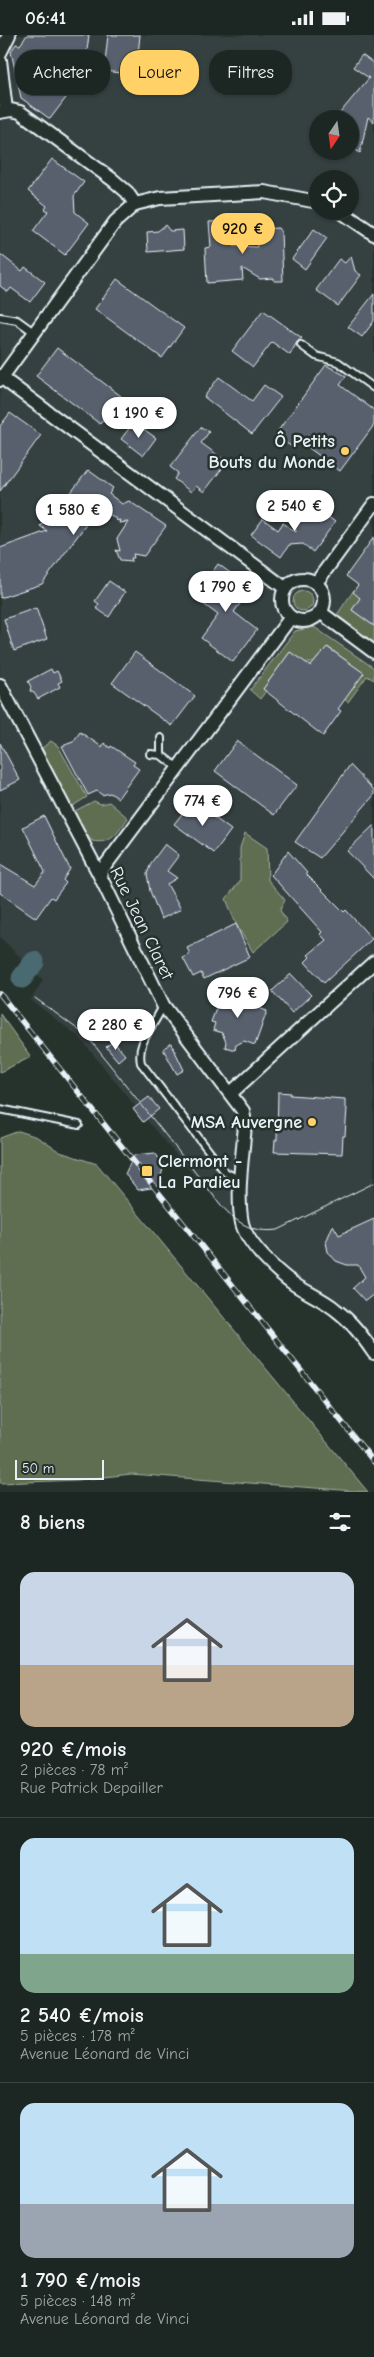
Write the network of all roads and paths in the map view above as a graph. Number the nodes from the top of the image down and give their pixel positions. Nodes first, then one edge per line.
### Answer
1 (9, 35) edge
2 (0, 53) edge
3 (0, 61) edge
4 (3, 111) edge
5 (309, 200) edge
6 (135, 204) junction
7 (353, 220) edge
8 (374, 234) edge
9 (0, 317) edge
10 (35, 333) junction
11 (301, 345) dead end
12 (1, 379) edge
13 (374, 388) edge
14 (374, 504) edge
15 (316, 583) junction
16 (285, 589) junction
17 (320, 612) junction
18 (291, 617) junction
19 (374, 652) edge
20 (0, 685) edge
21 (161, 738) dead end
22 (150, 754) dead end
23 (161, 755) junction
24 (178, 768) junction
25 (99, 874) junction
26 (374, 962) edge
27 (163, 1005) junction
28 (231, 1093) junction
29 (0, 1109) edge
30 (79, 1125) dead end
31 (241, 1181) junction
32 (374, 1353) edge

1 - 2 street
3 - 4 street
4 - 6 street
5 - 6 street
6 - 10 street
7 - 8 street
9 - 10 lane
10 - 12 street
11 - 13 lane
12 - 16 street
14 - 15 street
15 - 16 street
15 - 17 street
16 - 18 street
17 - 18 street
17 - 19 street
18 - 24 street
20 - 25 street, Rue Jean Claret
21 - 23 lane
22 - 23 lane
23 - 24 lane
24 - 25 street
25 - 27 street, Rue Jean Claret
26 - 28 street
27 - 28 street, Rue Jean Claret
27 - 31 lane
28 - 31 street, Rue Jean Claret
29 - 30 lane
31 - 32 street, Rue Jean Claret

